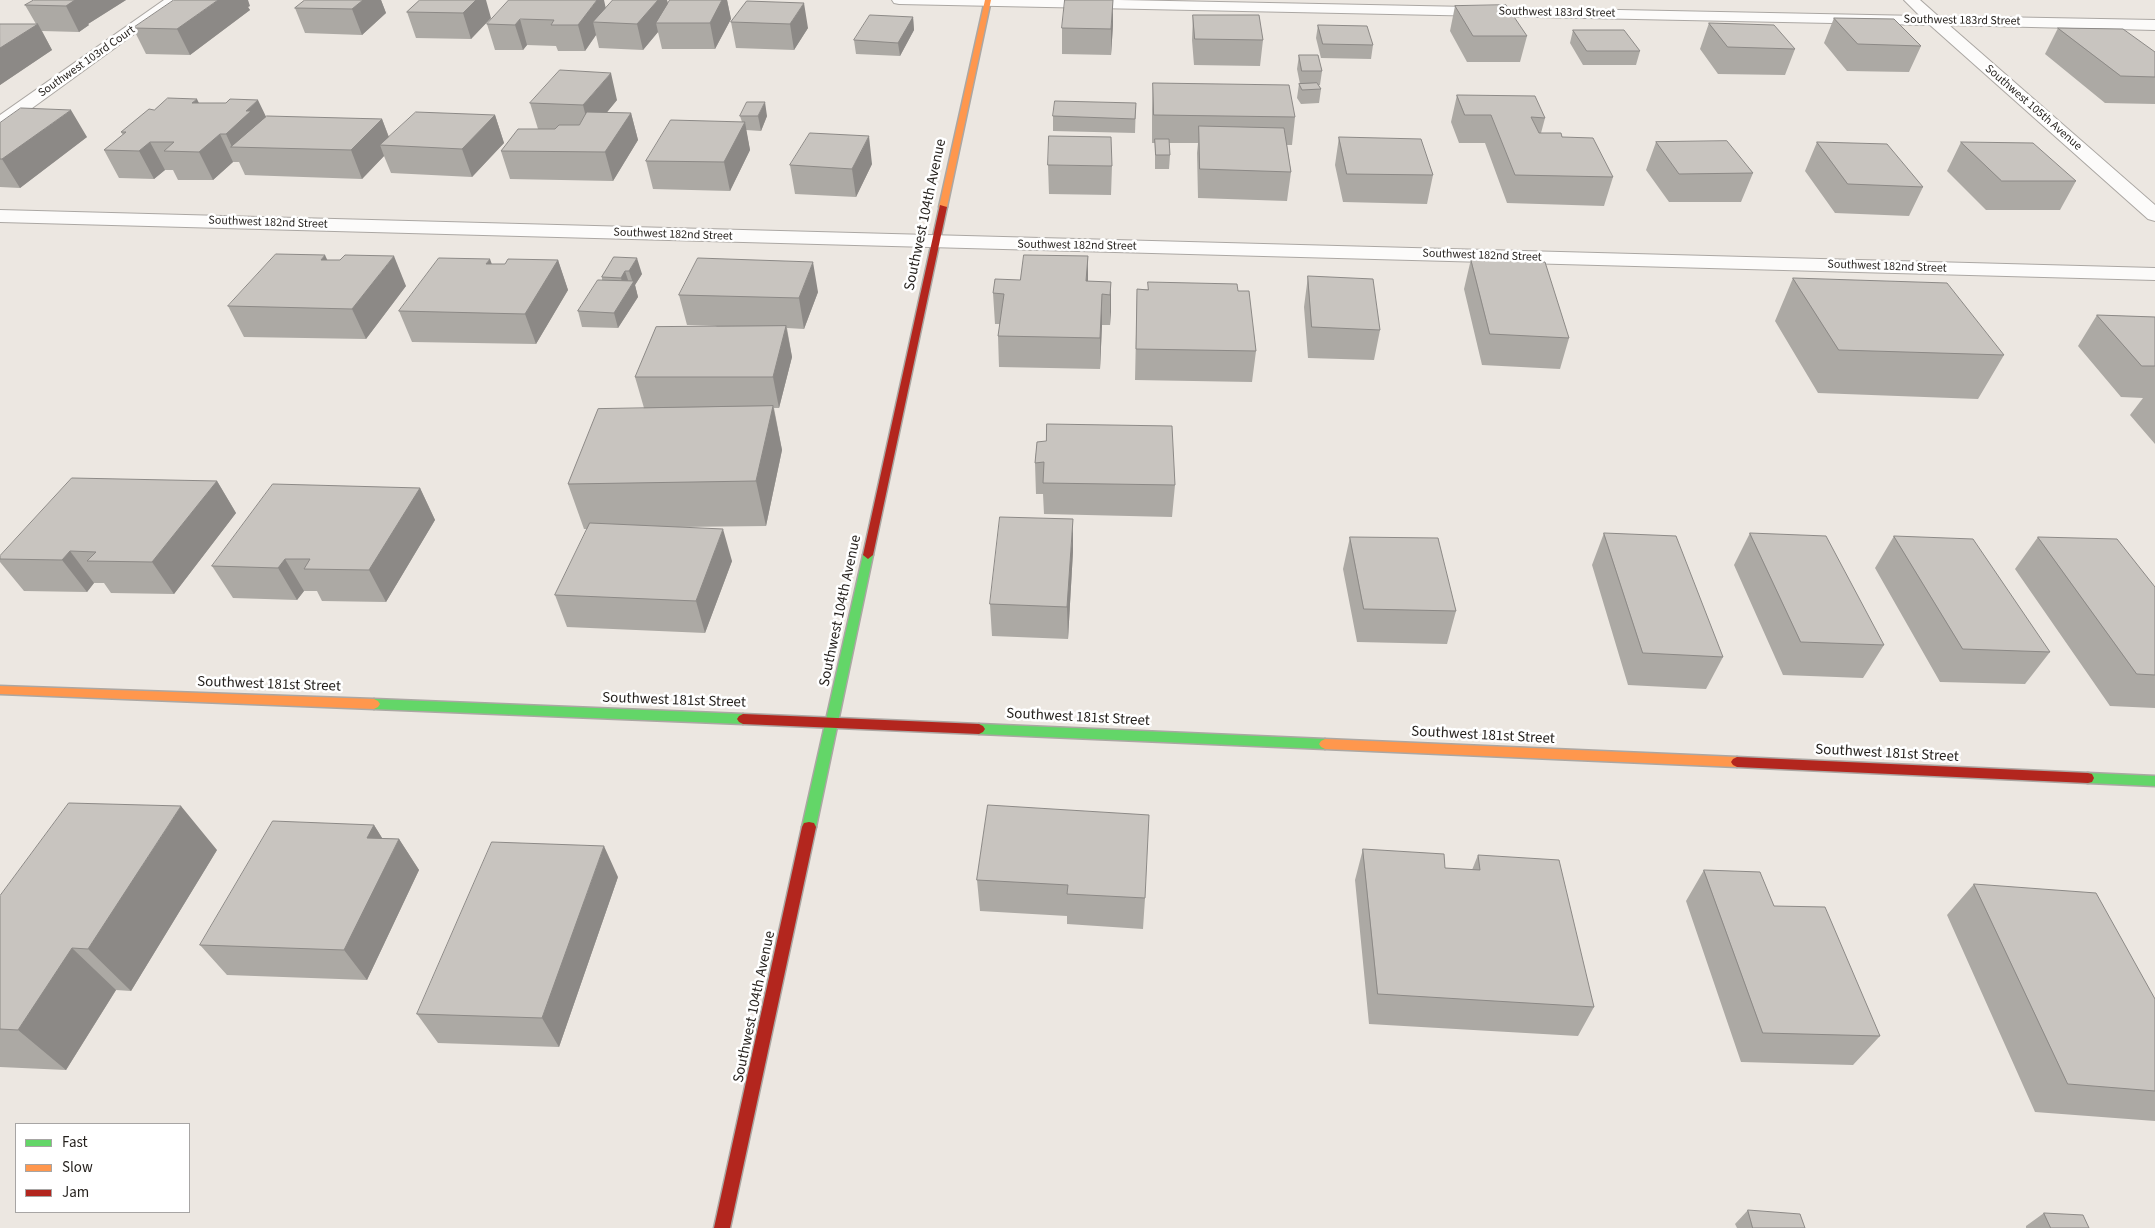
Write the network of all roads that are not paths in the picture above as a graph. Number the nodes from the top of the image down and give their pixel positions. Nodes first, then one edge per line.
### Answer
1 (174, 0) edge
2 (899, 0) edge
3 (1911, 0) edge
4 (988, 1) edge
5 (1934, 20) junction
6 (2155, 24) edge
7 (0, 124) edge
8 (2155, 215) edge
9 (0, 216) edge
10 (936, 242) junction
11 (2155, 274) edge
12 (0, 690) edge
13 (833, 722) junction
14 (2155, 781) edge
15 (722, 1228) edge

1 - 7 street, Southwest 103rd Court
2 - 4 street, Southwest 183rd Street
3 - 5 street, Southwest 105th Avenue
4 - 5 street, Southwest 183rd Street
4 - 10 street, Southwest 104th Avenue
5 - 6 street, Southwest 183rd Street
5 - 8 street, Southwest 105th Avenue
9 - 10 street, Southwest 182nd Street
10 - 11 street, Southwest 182nd Street
10 - 13 street, Southwest 104th Avenue
12 - 13 street, Southwest 181st Street
13 - 14 street, Southwest 181st Street
13 - 15 street, Southwest 104th Avenue

